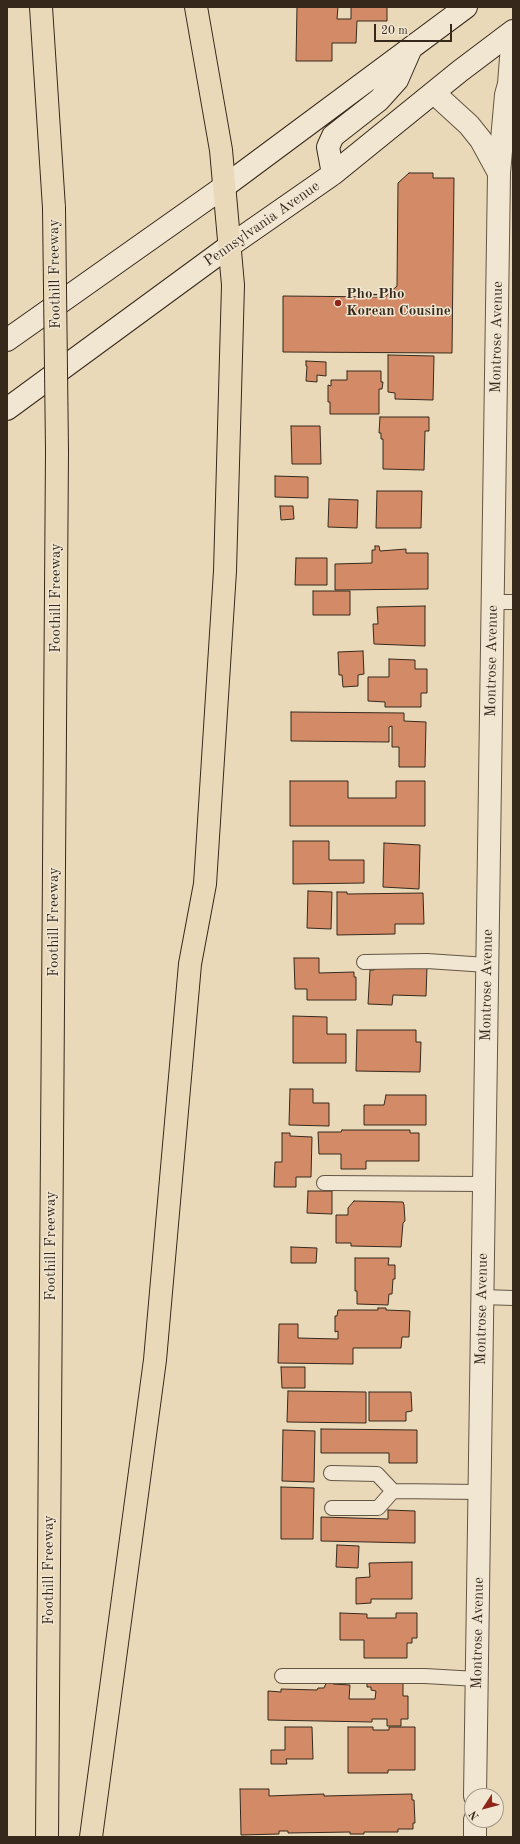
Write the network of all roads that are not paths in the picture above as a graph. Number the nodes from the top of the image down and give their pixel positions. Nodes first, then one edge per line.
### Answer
1 (41, 7) edge
2 (196, 7) edge
3 (466, 7) edge
4 (513, 32) edge
5 (411, 47) junction
6 (434, 93) junction
7 (333, 174) junction
8 (499, 174) junction
9 (225, 186) junction
10 (228, 247) junction
11 (7, 340) edge
12 (7, 409) edge
13 (503, 602) edge
14 (364, 962) dead end
15 (487, 965) junction
16 (324, 1182) dead end
17 (484, 1184) junction
18 (482, 1297) junction
19 (513, 1298) edge
20 (331, 1473) dead end
21 (393, 1491) junction
22 (480, 1492) junction
23 (332, 1508) dead end
24 (282, 1676) dead end
25 (477, 1679) junction
26 (475, 1788) edge
27 (47, 1837) edge
28 (91, 1837) edge

1 - 27 highway, Foothill Freeway, bridge
2 - 9 highway
3 - 5 street
4 - 6 street, Pennsylvania Avenue
4 - 8 street, Montrose Avenue
5 - 7 street
5 - 9 street
6 - 7 street, Pennsylvania Avenue
6 - 8 street, Montrose Avenue
7 - 10 street, Pennsylvania Avenue
8 - 13 street, Montrose Avenue
9 - 10 highway
9 - 11 street
10 - 12 street, Pennsylvania Avenue
10 - 28 highway
13 - 15 street, Montrose Avenue
14 - 15 lane
15 - 17 street, Montrose Avenue
16 - 17 lane
17 - 18 street, Montrose Avenue
18 - 19 lane
18 - 22 street, Montrose Avenue
20 - 21 lane
21 - 22 lane
21 - 23 lane
22 - 25 street, Montrose Avenue
24 - 25 lane
25 - 26 street, Montrose Avenue

